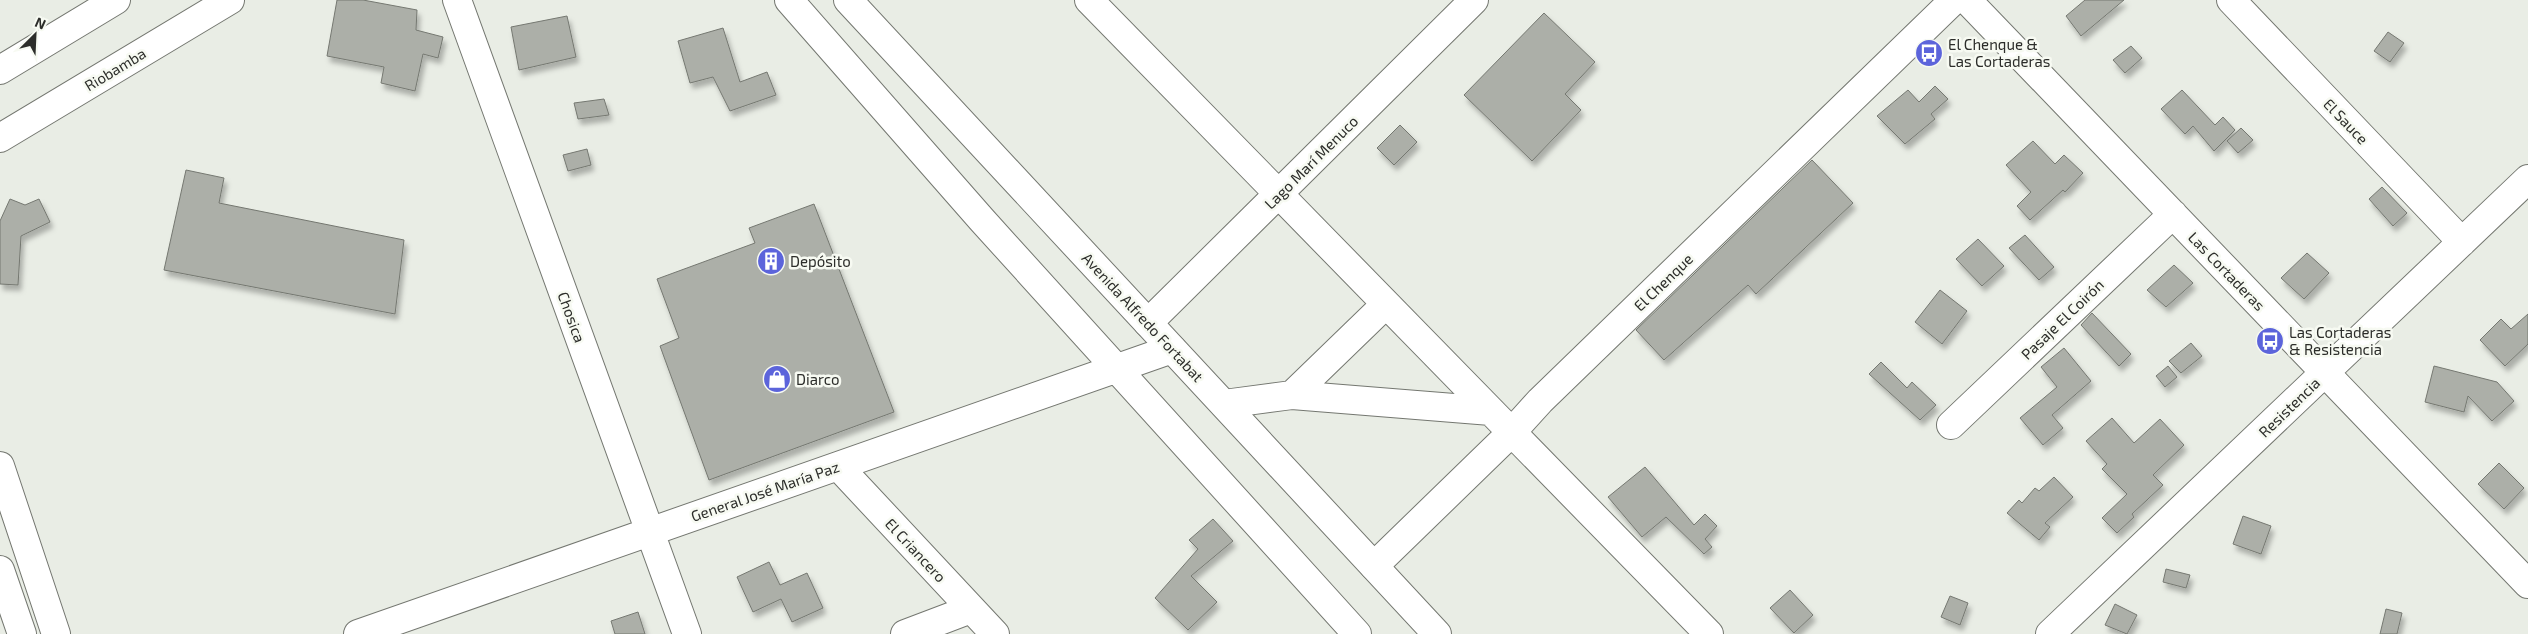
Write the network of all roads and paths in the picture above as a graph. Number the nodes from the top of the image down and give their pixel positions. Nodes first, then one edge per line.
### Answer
1 (116, 0) edge
2 (230, 0) edge
3 (457, 0) edge
4 (789, 0) edge
5 (848, 0) edge
6 (1090, 0) edge
7 (1474, 0) edge
8 (1954, 0) edge
9 (1967, 0) edge
10 (2231, 0) edge
11 (0, 70) edge
12 (0, 138) edge
13 (2528, 179) edge
14 (1279, 194) junction
15 (2173, 214) junction
16 (2462, 242) junction
17 (1386, 304) junction
18 (1148, 323) junction
19 (1172, 349) junction
20 (1117, 368) junction
21 (2325, 372) junction
22 (1292, 395) junction
23 (1224, 404) junction
24 (1491, 411) junction
25 (1951, 425) dead end
26 (1512, 432) junction
27 (0, 466) edge
28 (838, 466) junction
29 (650, 532) junction
30 (1374, 566) junction
31 (0, 570) edge
32 (2528, 584) edge
33 (971, 609) junction
34 (22, 634) edge
35 (56, 634) edge
36 (358, 634) edge
37 (687, 634) edge
38 (905, 634) edge
39 (995, 634) edge
40 (1357, 634) edge
41 (1438, 634) edge
42 (1709, 634) edge
43 (2050, 634) edge

1 - 11 main road
2 - 12 main road, Riobamba
3 - 29 main road, Chosica
4 - 20 main road
5 - 18 main road, Avenida Alfredo Fortabat
6 - 14 main road
7 - 14 main road, Lago Marí Menuco
8 - 26 main road, El Chenque
9 - 15 main road, Las Cortaderas
10 - 16 main road, El Sauce
13 - 16 main road, Resistencia
14 - 17 main road
14 - 18 main road, Lago Marí Menuco
15 - 21 main road, Las Cortaderas
15 - 25 main road, Pasaje El Coirón
16 - 21 main road, Resistencia
17 - 22 main road
17 - 24 main road
18 - 19 main road, Avenida Alfredo Fortabat
19 - 20 main road, General José María Paz
19 - 23 main road, Avenida Alfredo Fortabat
20 - 28 main road, General José María Paz
20 - 40 main road
21 - 32 main road, Las Cortaderas
21 - 43 main road, Resistencia
22 - 23 main road
22 - 24 main road
23 - 30 main road, Avenida Alfredo Fortabat
24 - 26 main road
26 - 30 main road, El Chenque
26 - 42 main road
27 - 35 main road
28 - 29 main road, General José María Paz
28 - 33 main road, El Criancero
29 - 36 main road, General José María Paz
29 - 37 main road, Chosica
30 - 41 main road, Avenida Alfredo Fortabat
31 - 34 main road
33 - 38 main road
33 - 39 main road, El Criancero

